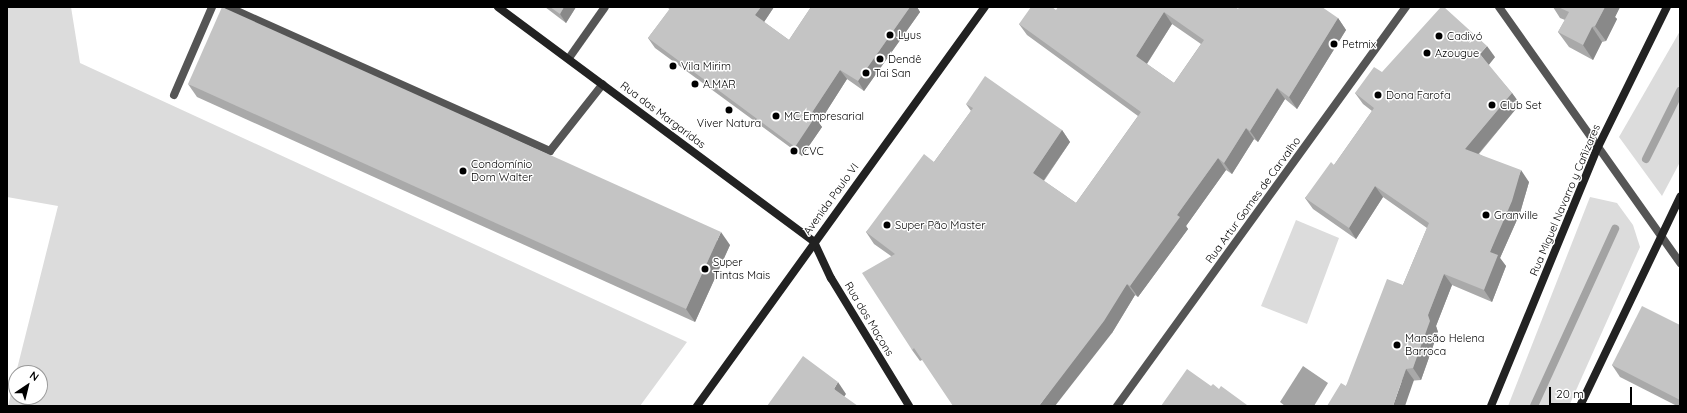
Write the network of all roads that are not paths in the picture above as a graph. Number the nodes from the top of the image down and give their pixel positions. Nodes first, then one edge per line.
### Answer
1 (212, 7) edge
2 (228, 7) edge
3 (498, 7) edge
4 (605, 7) edge
5 (985, 7) edge
6 (1406, 7) edge
7 (1499, 7) edge
8 (1667, 7) edge
9 (568, 58) junction
10 (603, 84) junction
11 (174, 95) dead end
12 (1598, 147) junction
13 (1680, 197) edge
14 (1660, 236) junction
15 (814, 242) junction
16 (1680, 263) edge
17 (697, 406) edge
18 (909, 406) edge
19 (1117, 406) edge
20 (1491, 406) edge
21 (1580, 406) edge

1 - 11 street
2 - 10 street
3 - 9 street, Rua das Margaridas
4 - 9 street
5 - 15 street, Avenida Paulo VI
6 - 19 street, Rua Artur Gomes de Carvalho
7 - 12 street
8 - 12 street, Rua Miguel Navarro y Cañizares
9 - 10 street, Rua das Margaridas
10 - 15 street, Rua das Margaridas
12 - 14 street
12 - 20 street, Rua Miguel Navarro y Cañizares
13 - 14 street
14 - 16 street
14 - 21 street
15 - 17 street, Avenida Paulo VI
15 - 18 street, Rua dos Maçons

